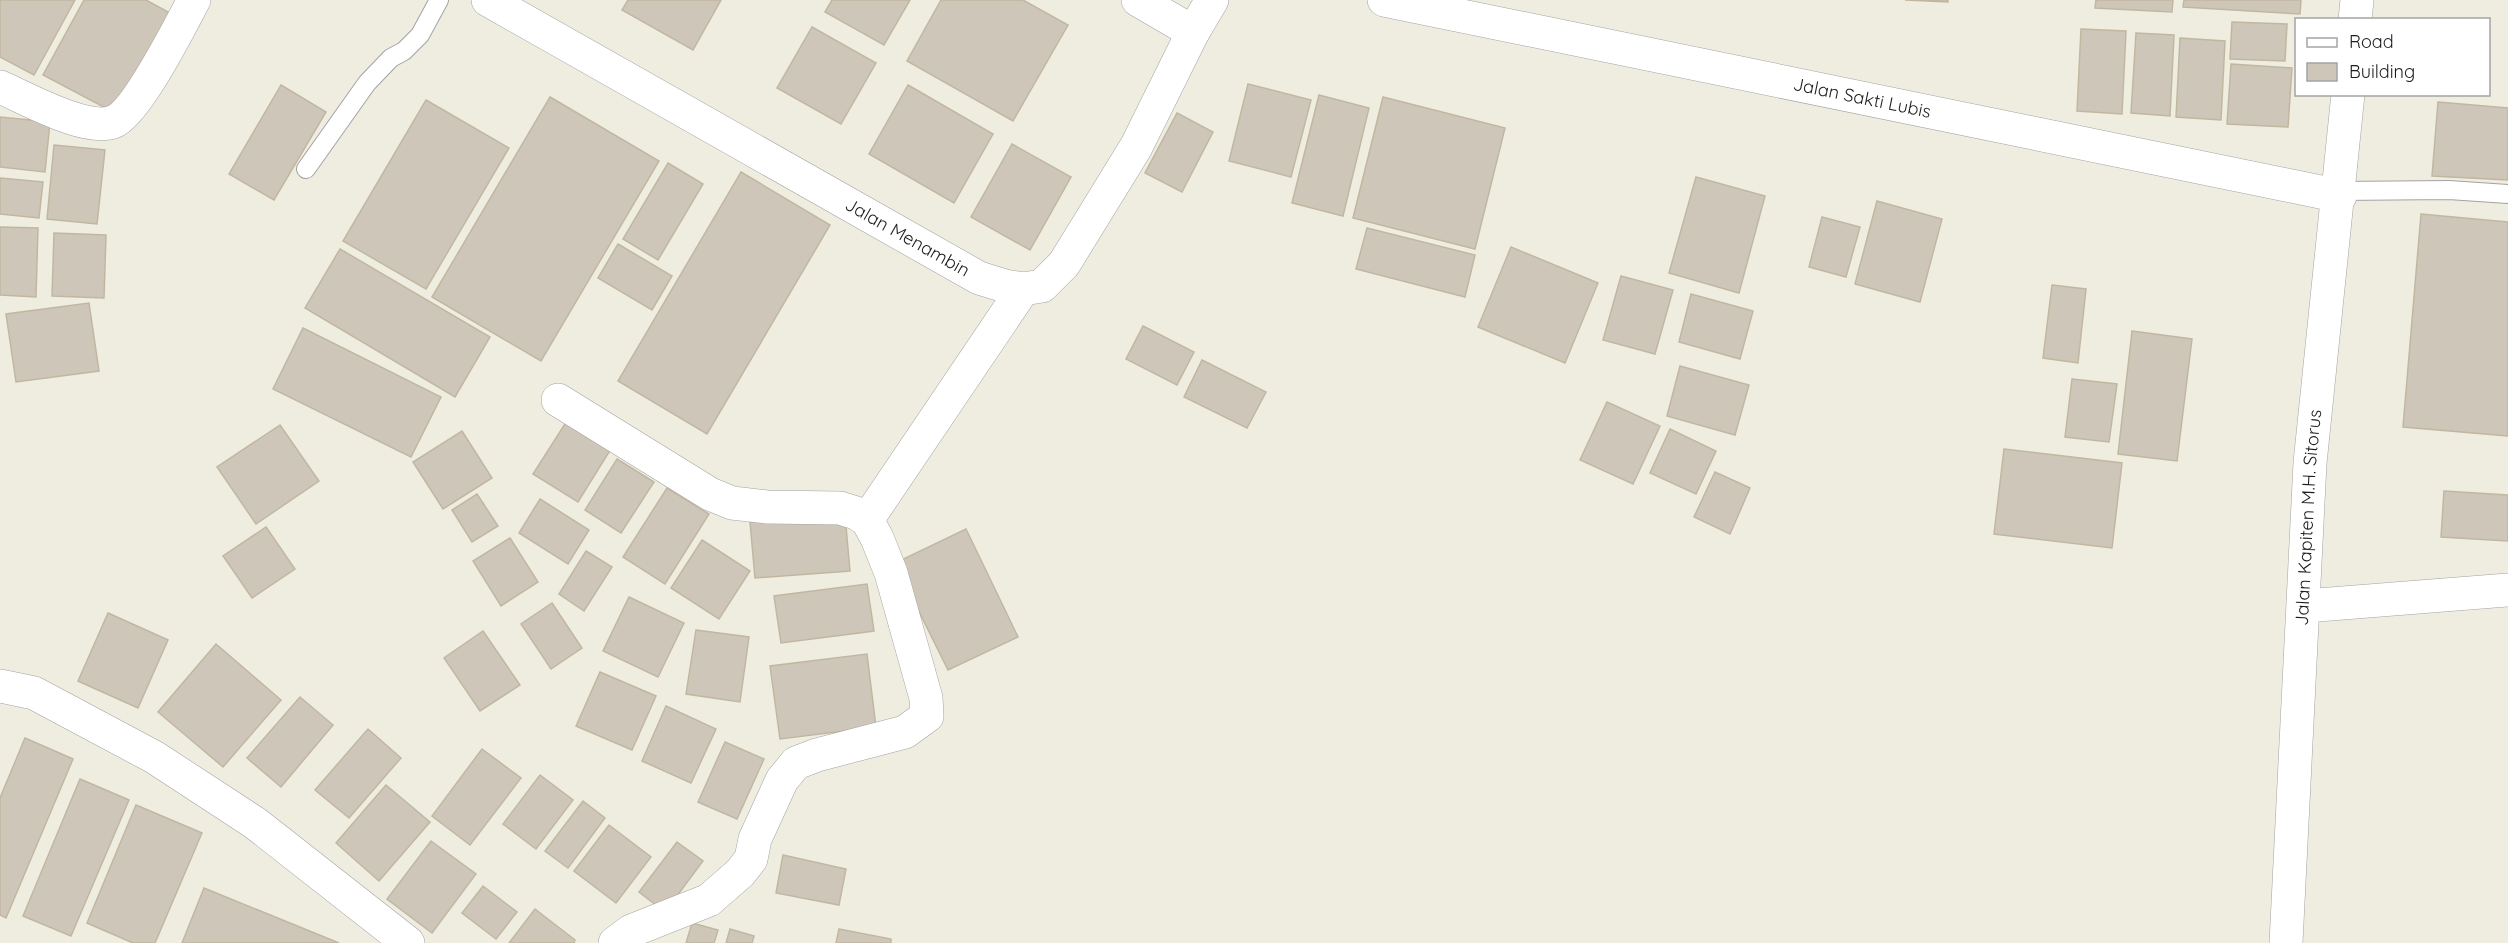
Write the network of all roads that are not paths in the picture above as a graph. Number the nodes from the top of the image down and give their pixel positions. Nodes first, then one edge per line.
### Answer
1 (195, 0) edge
2 (439, 0) edge
3 (488, 0) edge
4 (1138, 0) edge
5 (1212, 0) edge
6 (1384, 0) edge
7 (2357, 0) edge
8 (2355, 18) edge
9 (1193, 32) junction
10 (0, 87) edge
11 (2348, 96) edge
12 (306, 169) dead end
13 (2339, 194) junction
14 (2508, 194) edge
15 (1023, 289) junction
16 (558, 400) dead end
17 (867, 520) junction
18 (2508, 590) edge
19 (2305, 606) junction
20 (0, 686) edge
21 (408, 943) edge
22 (615, 943) edge
23 (2286, 943) edge

1 - 10 street
2 - 12 lane
3 - 15 street, Jalan Menambin
4 - 9 street
5 - 9 street
6 - 13 street, Jalan Sakti Lubis
7 - 8 street
9 - 15 street
11 - 13 street, Jalan Kapiten M.H. Sitorus
13 - 14 lane
13 - 19 street, Jalan Kapiten M.H. Sitorus
15 - 17 street
16 - 17 street
17 - 22 street
18 - 19 street
19 - 23 street, Jalan Kapiten M.H. Sitorus
20 - 21 street

